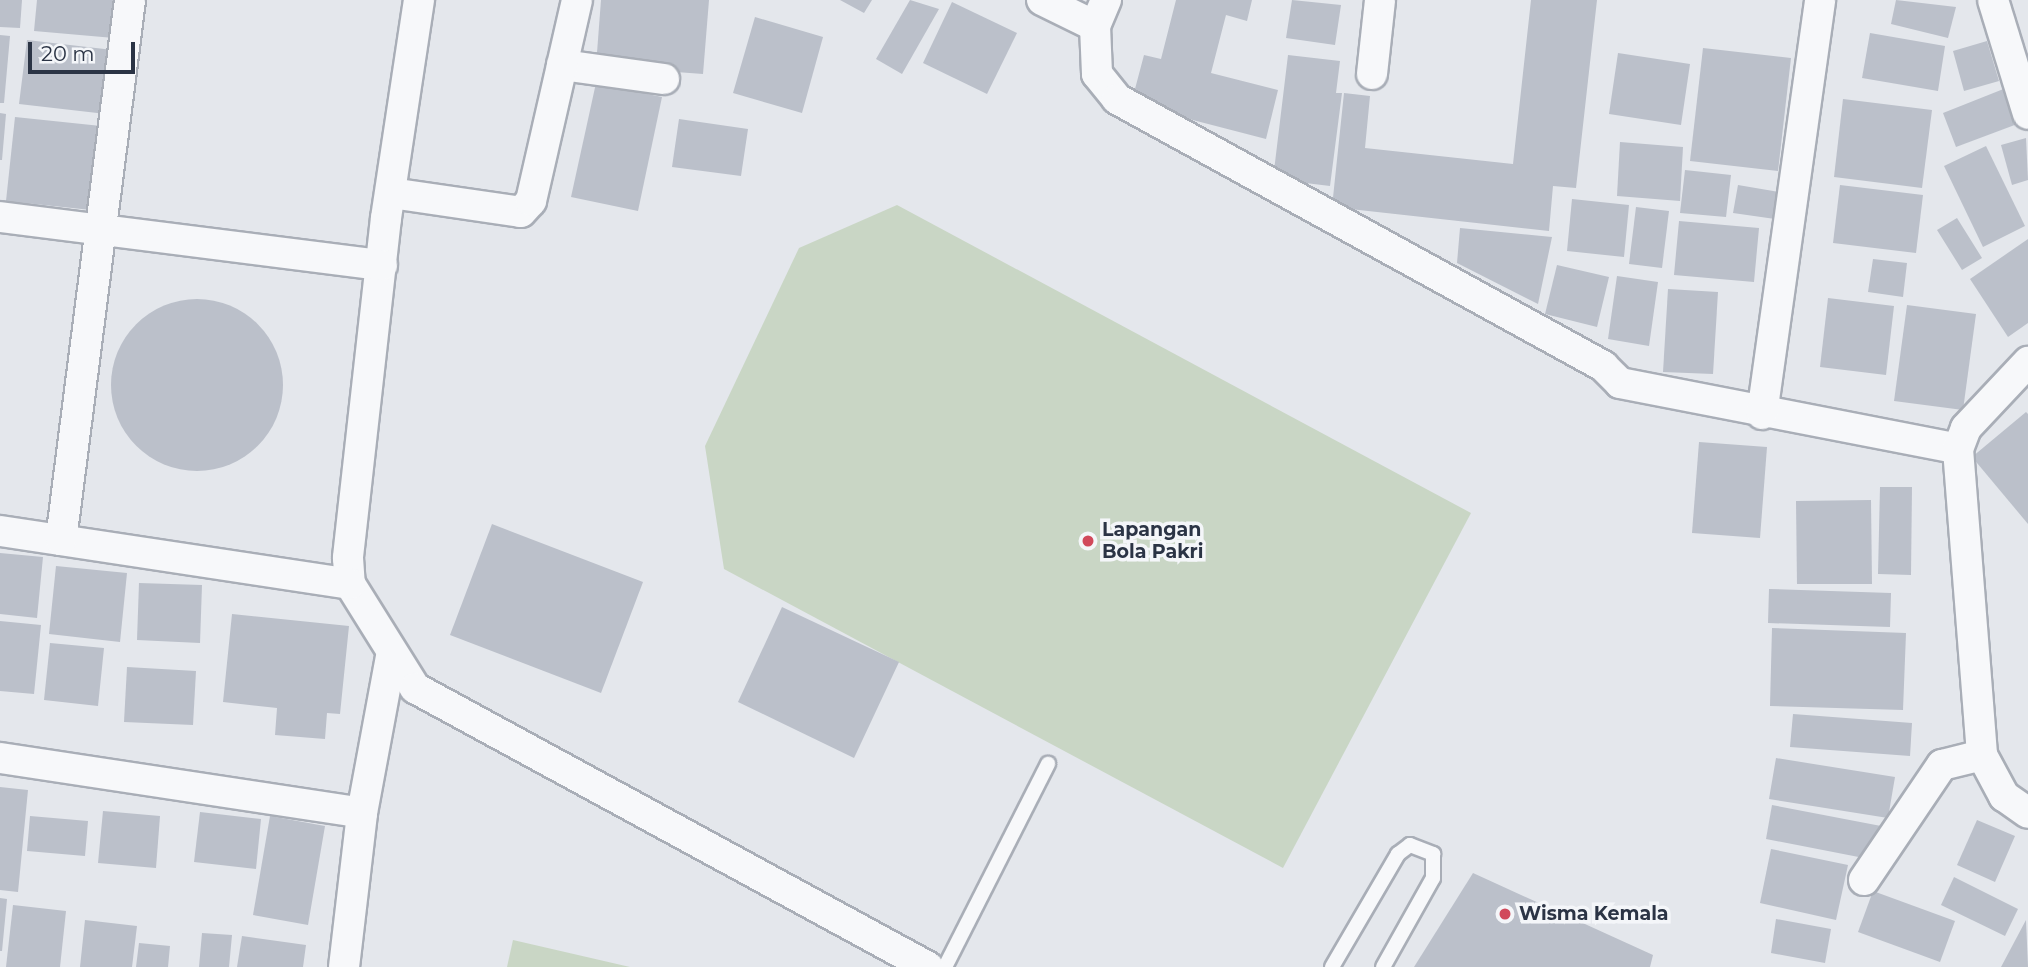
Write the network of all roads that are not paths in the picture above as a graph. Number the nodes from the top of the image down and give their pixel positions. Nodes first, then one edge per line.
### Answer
1 (130, 0) edge
2 (419, 0) edge
3 (577, 0) edge
4 (1042, 0) edge
5 (1380, 0) edge
6 (1821, 0) edge
7 (1993, 0) edge
8 (1100, 13) edge
9 (562, 65) junction
10 (1372, 74) dead end
11 (664, 79) dead end
12 (2028, 114) edge
13 (391, 193) junction
14 (0, 217) edge
15 (101, 230) junction
16 (382, 265) junction
17 (2028, 362) edge
18 (1762, 414) junction
19 (1958, 449) junction
20 (0, 531) edge
21 (61, 540) junction
22 (350, 584) junction
23 (391, 656) junction
24 (1982, 755) junction
25 (0, 758) edge
26 (1048, 764) dead end
27 (362, 813) junction
28 (2028, 813) edge
29 (1864, 880) dead end
30 (344, 967) edge
31 (928, 967) edge
32 (945, 967) edge
33 (1332, 967) edge
34 (1382, 967) edge

1 - 15 street
2 - 13 street
3 - 9 street
4 - 8 street
5 - 10 street
6 - 18 street
7 - 12 street
8 - 18 street
9 - 11 street
9 - 13 street
13 - 16 street
14 - 15 street
15 - 16 street
15 - 21 street
16 - 22 street
17 - 19 street
18 - 19 street
19 - 24 street
20 - 21 street
21 - 22 street
22 - 23 street
23 - 27 street
23 - 31 street
24 - 28 street
24 - 29 street
25 - 27 street
26 - 32 lane
27 - 30 street
33 - 34 lane

